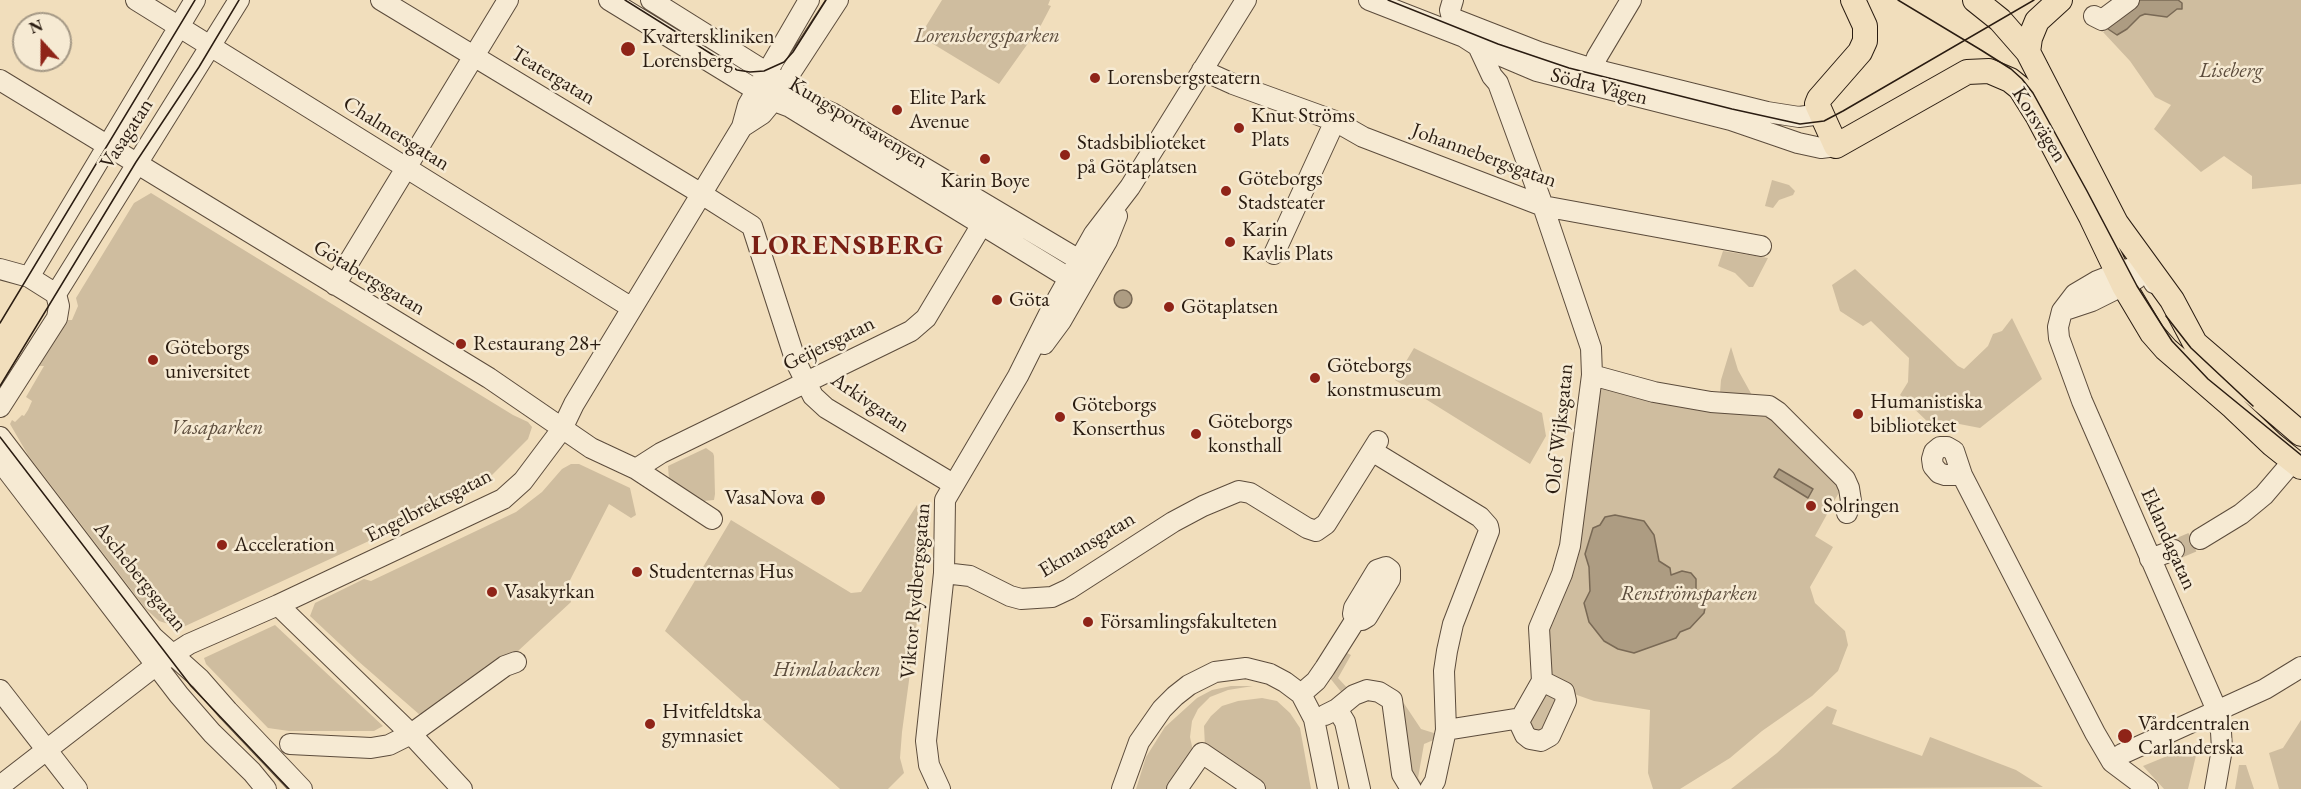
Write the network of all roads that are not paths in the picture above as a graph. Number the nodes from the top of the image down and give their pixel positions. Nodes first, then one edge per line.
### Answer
1 (136, 0) edge
2 (195, 0) edge
3 (239, 0) edge
4 (381, 0) edge
5 (508, 0) edge
6 (609, 0) edge
7 (651, 0) edge
8 (809, 0) edge
9 (838, 0) edge
10 (1246, 0) edge
11 (1369, 0) edge
12 (1631, 0) edge
13 (1853, 0) edge
14 (1976, 0) edge
15 (2060, 0) edge
16 (2128, 0) edge
17 (1453, 9) edge
18 (2094, 16) dead end
19 (179, 27) junction
20 (1478, 46) junction
21 (211, 48) junction
22 (2028, 52) junction
23 (474, 57) junction
24 (1514, 61) junction
25 (1593, 69) junction
26 (1202, 70) junction
27 (766, 72) junction
28 (0, 80) edge
29 (1498, 83) junction
30 (786, 85) junction
31 (756, 90) junction
32 (2038, 96) junction
33 (774, 101) junction
34 (1821, 114) junction
35 (1335, 121) junction
36 (742, 127) junction
37 (107, 145) junction
38 (1836, 146) junction
39 (136, 162) junction
40 (406, 168) junction
41 (700, 193) junction
42 (1543, 206) junction
43 (993, 207) junction
44 (981, 225) junction
45 (1761, 246) dead end
46 (1274, 254) dead end
47 (1085, 263) junction
48 (0, 269) edge
49 (2130, 270) junction
50 (29, 277) junction
51 (335, 285) junction
52 (1073, 285) junction
53 (56, 294) junction
54 (632, 308) junction
55 (1592, 375) junction
56 (805, 382) junction
57 (1, 408) edge
58 (562, 429) junction
59 (2301, 434) edge
60 (0, 437) edge
61 (0, 461) edge
62 (2297, 464) edge
63 (636, 469) junction
64 (1962, 475) dead end
65 (953, 484) junction
66 (1847, 513) dead end
67 (712, 519) dead end
68 (2199, 539) tunnel mouth
69 (2174, 549) tunnel mouth
70 (2150, 559) junction
71 (944, 573) junction
72 (278, 605) junction
73 (1356, 619) dead end
74 (172, 655) junction
75 (516, 662) dead end
76 (155, 666) junction
77 (2301, 667) edge
78 (1542, 681) junction
79 (0, 690) edge
80 (1301, 694) junction
81 (1337, 709) junction
82 (2217, 712) junction
83 (1314, 719) junction
84 (1518, 720) junction
85 (1446, 730) junction
86 (411, 734) junction
87 (290, 744) dead end
88 (47, 750) junction
89 (2112, 762) junction
90 (0, 786) edge
91 (261, 787) edge
92 (77, 789) edge
93 (302, 789) edge
94 (462, 789) edge
95 (940, 789) edge
96 (1122, 789) edge
97 (1177, 789) edge
98 (1255, 789) edge
99 (1328, 789) edge
100 (1360, 789) edge
101 (1411, 789) edge
102 (1430, 789) edge
103 (2148, 789) edge
104 (2215, 789) edge

1 - 19 street, Chalmersgatan
2 - 19 street, Vasagatan
3 - 21 street, Vasagatan
4 - 23 street, Teatergatan
5 - 23 street
6 - 31 street, Kungsportsavenyen
7 - 27 street, Kungsportsavenyen
8 - 27 street, Engelbrektsgatan
9 - 30 street, Engelbrektsgatan
10 - 26 street, Viktor Rydbergsgatan
11 - 20 street, Södra Vägen
12 - 25 street
13 - 34 main road
14 - 22 main road, Korsvägen
15 - 22 main road
16 - 18 street
17 - 25 street, Södra Vägen
19 - 21 street, Chalmersgatan
19 - 37 street, Vasagatan
20 - 24 street, Södra Vägen
20 - 29 street, Olof Wijksgatan
21 - 39 street, Vasagatan
21 - 40 street, Chalmersgatan
22 - 32 main road, Korsvägen
23 - 40 street
23 - 41 street, Teatergatan
24 - 29 street
24 - 38 street, Södra Vägen
25 - 34 street, Södra Vägen
26 - 35 street, Johannebergsgatan
26 - 47 street, Viktor Rydbergsgatan
27 - 30 street, Kungsportsavenyen
27 - 31 street, Engelbrektsgatan
28 - 37 street, Götabergsgatan
29 - 42 street, Olof Wijksgatan
30 - 33 street, Engelbrektsgatan
30 - 43 street, Kungsportsavenyen
31 - 33 street, Kungsportsavenyen
31 - 36 street, Engelbrektsgatan
32 - 38 main road, Korsvägen
32 - 49 main road, Korsvägen
33 - 36 street, Engelbrektsgatan
33 - 44 street, Kungsportsavenyen
34 - 38 main road
35 - 42 street, Johannebergsgatan
35 - 46 street
36 - 41 street, Engelbrektsgatan
37 - 39 street, Götabergsgatan
37 - 50 street, Vasagatan
39 - 51 street, Götabergsgatan
39 - 53 street, Vasagatan
40 - 51 street
40 - 54 street, Chalmersgatan
41 - 54 street, Engelbrektsgatan
41 - 56 street, Arkivgatan
42 - 45 street, Johannebergsgatan
42 - 55 street, Olof Wijksgatan
43 - 44 street, Geijersgatan
43 - 47 street, Kungsportsavenyen
44 - 52 street, Kungsportsavenyen
44 - 56 street, Geijersgatan
47 - 52 street, Viktor Rydbergsgatan
48 - 50 street
49 - 59 main road, Korsvägen
49 - 62 main road, Korsvägen
49 - 70 street, Eklandagatan
50 - 53 street
51 - 58 street, Götabergsgatan
52 - 65 street, Viktor Rydbergsgatan
53 - 57 street
54 - 58 street, Engelbrektsgatan
55 - 66 street
55 - 78 street, Olof Wijksgatan
56 - 63 street, Geijersgatan
56 - 65 street, Arkivgatan
58 - 63 street, Götabergsgatan
58 - 72 street, Engelbrektsgatan
60 - 74 street, Aschebergsgatan
61 - 76 street, Aschebergsgatan
62 - 68 street
63 - 67 street, Götabergsgatan
64 - 89 street
65 - 71 street, Viktor Rydbergsgatan
69 - 70 street
70 - 82 street, Eklandagatan
71 - 85 street, Ekmansgatan
71 - 95 street, Viktor Rydbergsgatan
72 - 74 street, Engelbrektsgatan
72 - 86 street
73 - 80 street
74 - 76 street, Engelbrektsgatan
74 - 93 street, Aschebergsgatan
75 - 86 street
76 - 88 street, Engelbrektsgatan
76 - 91 street, Aschebergsgatan
77 - 82 street
78 - 84 street, Olof Wijksgatan
78 - 84 street
79 - 88 street
80 - 83 street
80 - 96 street
81 - 83 street
81 - 100 street
81 - 101 street
82 - 89 street
82 - 104 street, Eklandagatan
83 - 99 street
84 - 85 street
85 - 102 street
86 - 87 street
86 - 94 street
88 - 90 street, Engelbrektsgatan
88 - 92 street
89 - 103 street
97 - 98 street

